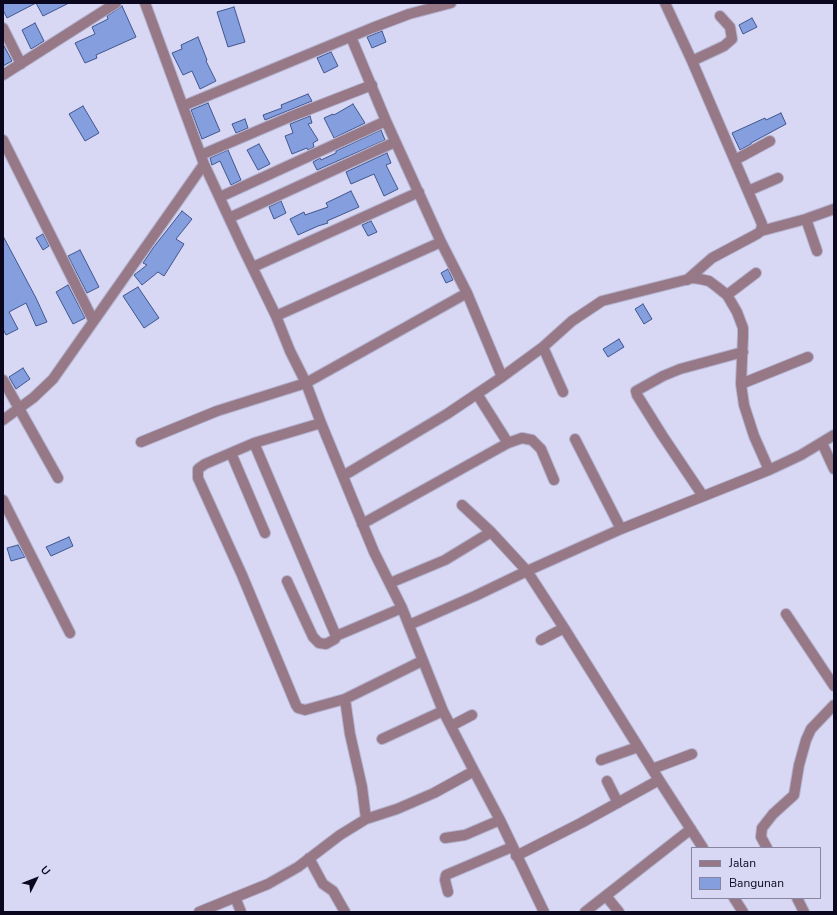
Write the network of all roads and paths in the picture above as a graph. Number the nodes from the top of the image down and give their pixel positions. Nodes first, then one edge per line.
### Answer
1 (116, 3) edge
2 (144, 3) edge
3 (451, 3) edge
4 (666, 3) edge
5 (720, 16) dead end
6 (3, 28) edge
7 (351, 37) junction
8 (692, 61) junction
9 (21, 64) junction
10 (3, 75) edge
11 (372, 85) junction
12 (183, 106) junction
13 (386, 121) junction
14 (3, 140) edge
15 (770, 141) dead end
16 (395, 142) junction
17 (203, 159) junction
18 (735, 160) junction
19 (778, 178) dead end
20 (748, 191) junction
21 (419, 192) junction
22 (220, 197) junction
23 (834, 209) edge
24 (229, 218) junction
25 (806, 219) junction
26 (761, 230) junction
27 (441, 242) junction
28 (817, 251) dead end
29 (252, 267) junction
30 (756, 273) dead end
31 (687, 280) junction
32 (467, 293) junction
33 (727, 295) junction
34 (276, 316) junction
35 (94, 320) junction
36 (543, 347) junction
37 (743, 352) junction
38 (808, 357) dead end
39 (502, 377) junction
40 (3, 380) edge
41 (306, 383) junction
42 (741, 384) junction
43 (563, 392) dead end
44 (477, 394) junction
45 (19, 409) junction
46 (3, 420) edge
47 (321, 423) junction
48 (834, 435) edge
49 (575, 439) dead end
50 (141, 442) dead end
51 (254, 443) junction
52 (508, 443) junction
53 (822, 443) junction
54 (231, 453) junction
55 (834, 469) edge
56 (769, 470) junction
57 (343, 476) junction
58 (58, 478) dead end
59 (554, 480) dead end
60 (702, 496) junction
61 (3, 500) edge
62 (462, 505) dead end
63 (362, 524) junction
64 (620, 529) junction
65 (491, 532) junction
66 (265, 533) dead end
67 (527, 571) junction
68 (287, 581) dead end
69 (390, 583) junction
70 (402, 608) junction
71 (786, 614) dead end
72 (409, 625) junction
73 (564, 628) junction
74 (70, 633) dead end
75 (336, 636) junction
76 (541, 640) dead end
77 (422, 661) junction
78 (834, 686) edge
79 (345, 699) junction
80 (834, 705) edge
81 (444, 711) junction
82 (472, 715) dead end
83 (451, 726) junction
84 (382, 739) dead end
85 (638, 747) junction
86 (692, 754) dead end
87 (601, 760) dead end
88 (652, 769) junction
89 (474, 772) junction
90 (659, 780) junction
91 (607, 781) dead end
92 (618, 803) junction
93 (366, 819) junction
94 (500, 820) junction
95 (691, 829) junction
96 (445, 838) dead end
97 (702, 847) edge
98 (766, 847) edge
99 (514, 851) junction
100 (309, 858) junction
101 (448, 892) dead end
102 (606, 896) junction
103 (236, 898) junction
104 (735, 899) edge
105 (798, 899) edge
106 (199, 912) edge
107 (241, 912) edge
108 (345, 912) edge
109 (544, 912) edge
110 (585, 912) edge
111 (619, 912) edge
112 (743, 912) edge
113 (804, 912) edge

1 - 9 street
2 - 12 street
3 - 7 street
4 - 8 street
5 - 8 street
6 - 9 street
7 - 11 street
7 - 12 street
8 - 18 street
9 - 10 street
11 - 13 street
11 - 17 street
12 - 17 street
13 - 16 street
13 - 22 street
14 - 35 street
15 - 18 street
16 - 21 street
16 - 24 street
17 - 22 street
17 - 35 street
18 - 20 street
19 - 20 street
20 - 26 street
21 - 27 street
21 - 29 street
22 - 24 street
23 - 25 street
24 - 29 street
25 - 26 street
25 - 28 street
26 - 31 street
27 - 32 street
27 - 34 street
29 - 34 street
30 - 33 street
31 - 33 street
31 - 36 street
32 - 39 street
32 - 41 street
33 - 37 street
34 - 41 street
35 - 45 street
36 - 39 street
36 - 43 street
37 - 42 street
37 - 60 street
38 - 42 street
39 - 44 street
40 - 45 street
41 - 47 street
41 - 50 street
42 - 56 street
44 - 52 street
44 - 57 street
45 - 46 street
45 - 58 street
47 - 51 street
47 - 57 street
48 - 53 street
49 - 64 street
51 - 54 street
51 - 75 street
52 - 59 street
52 - 63 street
53 - 55 street
53 - 56 street
54 - 66 street
54 - 79 street
56 - 60 street
57 - 63 street
60 - 64 street
61 - 74 street
62 - 65 street
63 - 69 street
64 - 67 street
65 - 67 street
65 - 69 street
67 - 72 street
67 - 73 street
68 - 75 street
69 - 70 street
70 - 72 street
70 - 75 street
71 - 78 street
72 - 77 street
73 - 76 street
73 - 85 street
77 - 79 street
77 - 81 street
79 - 93 street
80 - 98 street
81 - 83 street
81 - 84 street
82 - 83 street
83 - 89 street
85 - 87 street
85 - 88 street
86 - 88 street
88 - 90 street
89 - 93 street
89 - 94 street
90 - 92 street
90 - 95 street
91 - 92 street
92 - 99 street
93 - 100 street
94 - 96 street
94 - 99 street
95 - 97 street
95 - 102 street
99 - 101 street
99 - 109 street
100 - 103 street
100 - 108 street
102 - 110 street
102 - 111 street
103 - 106 street
103 - 107 street
104 - 112 street
105 - 113 street

